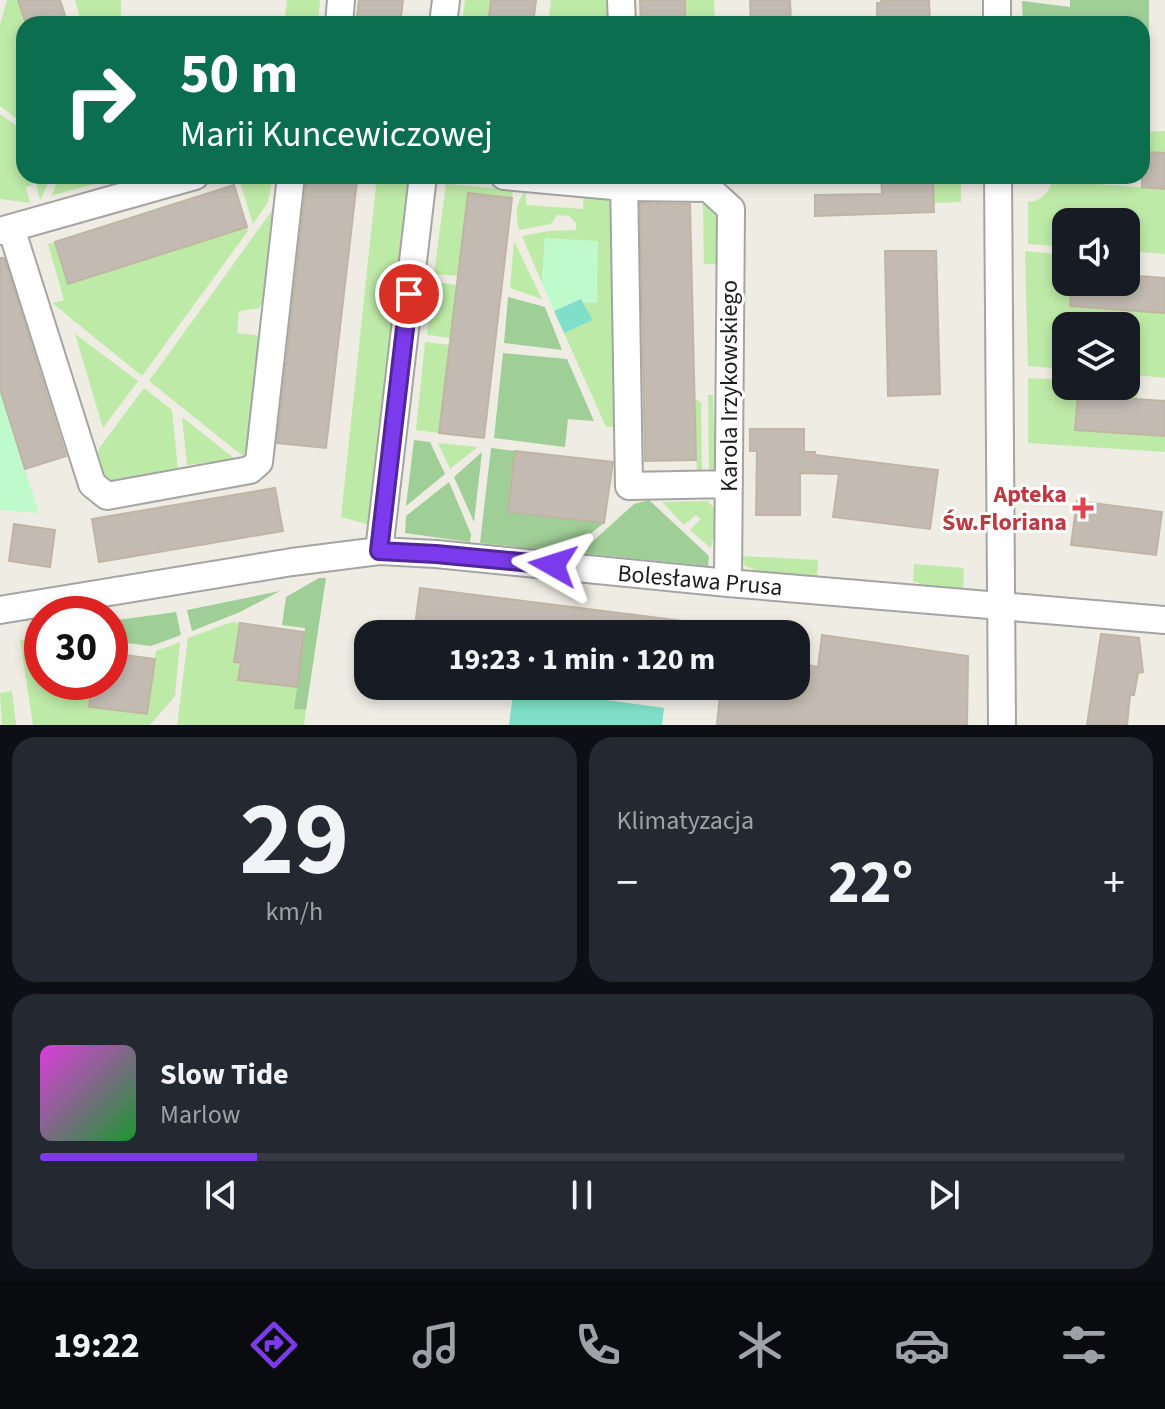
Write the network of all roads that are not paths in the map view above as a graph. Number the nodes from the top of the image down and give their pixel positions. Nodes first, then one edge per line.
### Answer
1 (166, 184) edge
2 (290, 184) edge
3 (422, 184) edge
4 (624, 184) edge
5 (652, 184) edge
6 (998, 184) edge
7 (6, 229) edge
8 (729, 484) junction
9 (379, 551) junction
10 (728, 583) junction
11 (1000, 605) junction
12 (0, 610) edge
13 (1165, 620) edge
14 (1002, 725) edge

1 - 7 street
2 - 7 street
3 - 9 street
4 - 8 street
5 - 8 street, Karola Irzykowskiego
6 - 11 street
8 - 10 street, Karola Irzykowskiego
9 - 10 street, Bolesława Prusa
9 - 12 street, Bolesława Prusa
10 - 11 street, Bolesława Prusa
11 - 13 street, Bolesława Prusa
11 - 14 street

